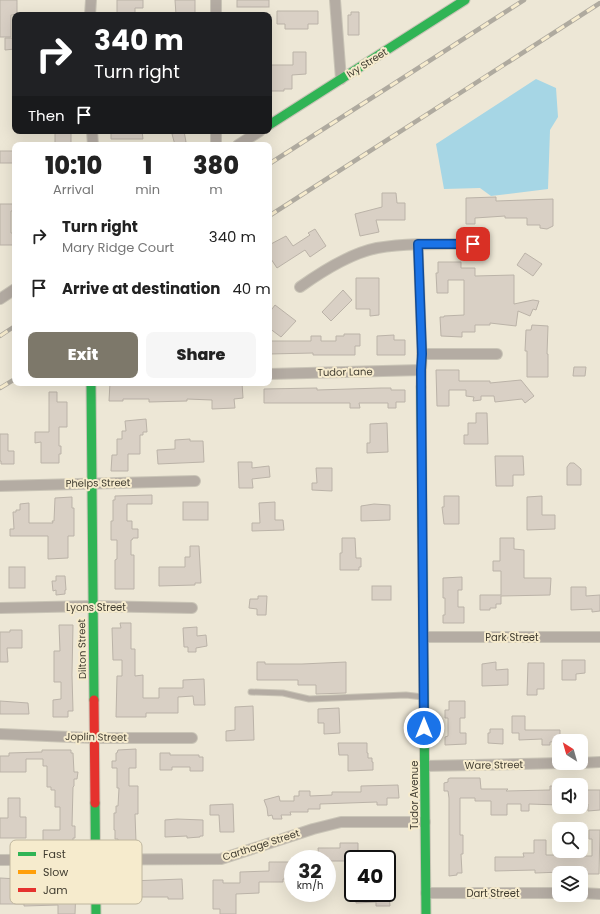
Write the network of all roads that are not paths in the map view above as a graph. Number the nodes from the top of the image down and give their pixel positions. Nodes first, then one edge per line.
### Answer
1 (91, 0) edge
2 (216, 0) edge
3 (335, 0) edge
4 (460, 2) edge
5 (90, 12) edge
6 (216, 12) edge
7 (341, 79) junction
8 (272, 123) edge
9 (255, 134) edge
10 (243, 142) edge
11 (418, 244) junction
12 (483, 248) dead end
13 (300, 287) dead end
14 (12, 291) edge
15 (0, 299) edge
16 (422, 354) junction
17 (496, 354) dead end
18 (421, 370) junction
19 (272, 374) edge
20 (91, 386) edge
21 (195, 481) dead end
22 (91, 484) junction
23 (0, 486) edge
24 (92, 606) junction
25 (0, 608) edge
26 (192, 608) dead end
27 (424, 637) junction
28 (600, 637) edge
29 (251, 692) dead end
30 (424, 697) junction
31 (0, 734) edge
32 (94, 738) junction
33 (192, 738) dead end
34 (600, 762) edge
35 (552, 763) edge
36 (588, 763) edge
37 (424, 766) junction
38 (425, 822) junction
39 (95, 840) edge
40 (142, 860) edge
41 (426, 893) junction
42 (552, 893) edge
43 (588, 894) edge
44 (600, 894) edge
45 (96, 904) edge
46 (96, 914) edge
47 (426, 914) edge

1 - 5 street
2 - 6 street
3 - 7 street
4 - 7 street, Ivy Street
7 - 8 street, Ivy Street
9 - 10 street
11 - 12 street
11 - 13 street
11 - 16 street, Tudor Avenue
14 - 15 street
16 - 17 street
16 - 18 street, Tudor Avenue
18 - 19 street, Tudor Lane
18 - 27 street, Tudor Avenue
20 - 22 street, Dilton Street
21 - 22 street, Phelps Street
22 - 23 street, Phelps Street
22 - 24 street, Dilton Street
24 - 25 street, Lyons Street
24 - 26 street, Lyons Street
24 - 32 street, Dilton Street
27 - 28 street, Park Street
27 - 30 street, Tudor Avenue
29 - 30 lane
30 - 37 street, Tudor Avenue
31 - 32 street, Joplin Street
32 - 33 street, Joplin Street
32 - 39 street, Dilton Street
34 - 36 street
35 - 37 street, Ware Street
37 - 38 street, Tudor Avenue
38 - 40 street, Carthage Street
38 - 41 street, Tudor Avenue
41 - 42 street, Dart Street
41 - 47 street, Tudor Avenue
43 - 44 street
45 - 46 street, Dilton Street

